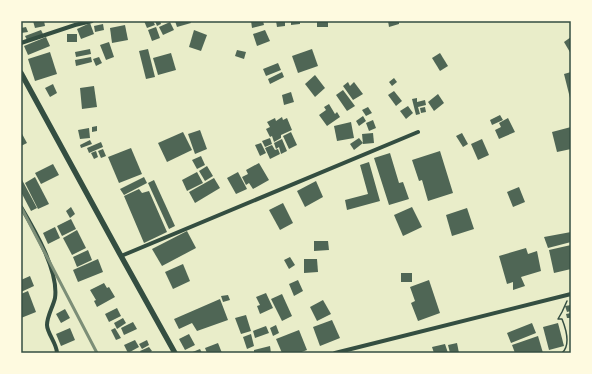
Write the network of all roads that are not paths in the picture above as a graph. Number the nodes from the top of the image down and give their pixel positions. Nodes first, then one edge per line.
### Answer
1 (92, 21) edge
2 (21, 43) edge
3 (21, 73) edge
4 (418, 132) dead end
5 (21, 207) edge
6 (120, 256) junction
7 (570, 294) edge
8 (57, 353) edge
9 (175, 353) edge
10 (335, 353) edge

1 - 2 street
3 - 6 main road
4 - 6 street
5 - 8 street
6 - 9 main road
7 - 10 street

